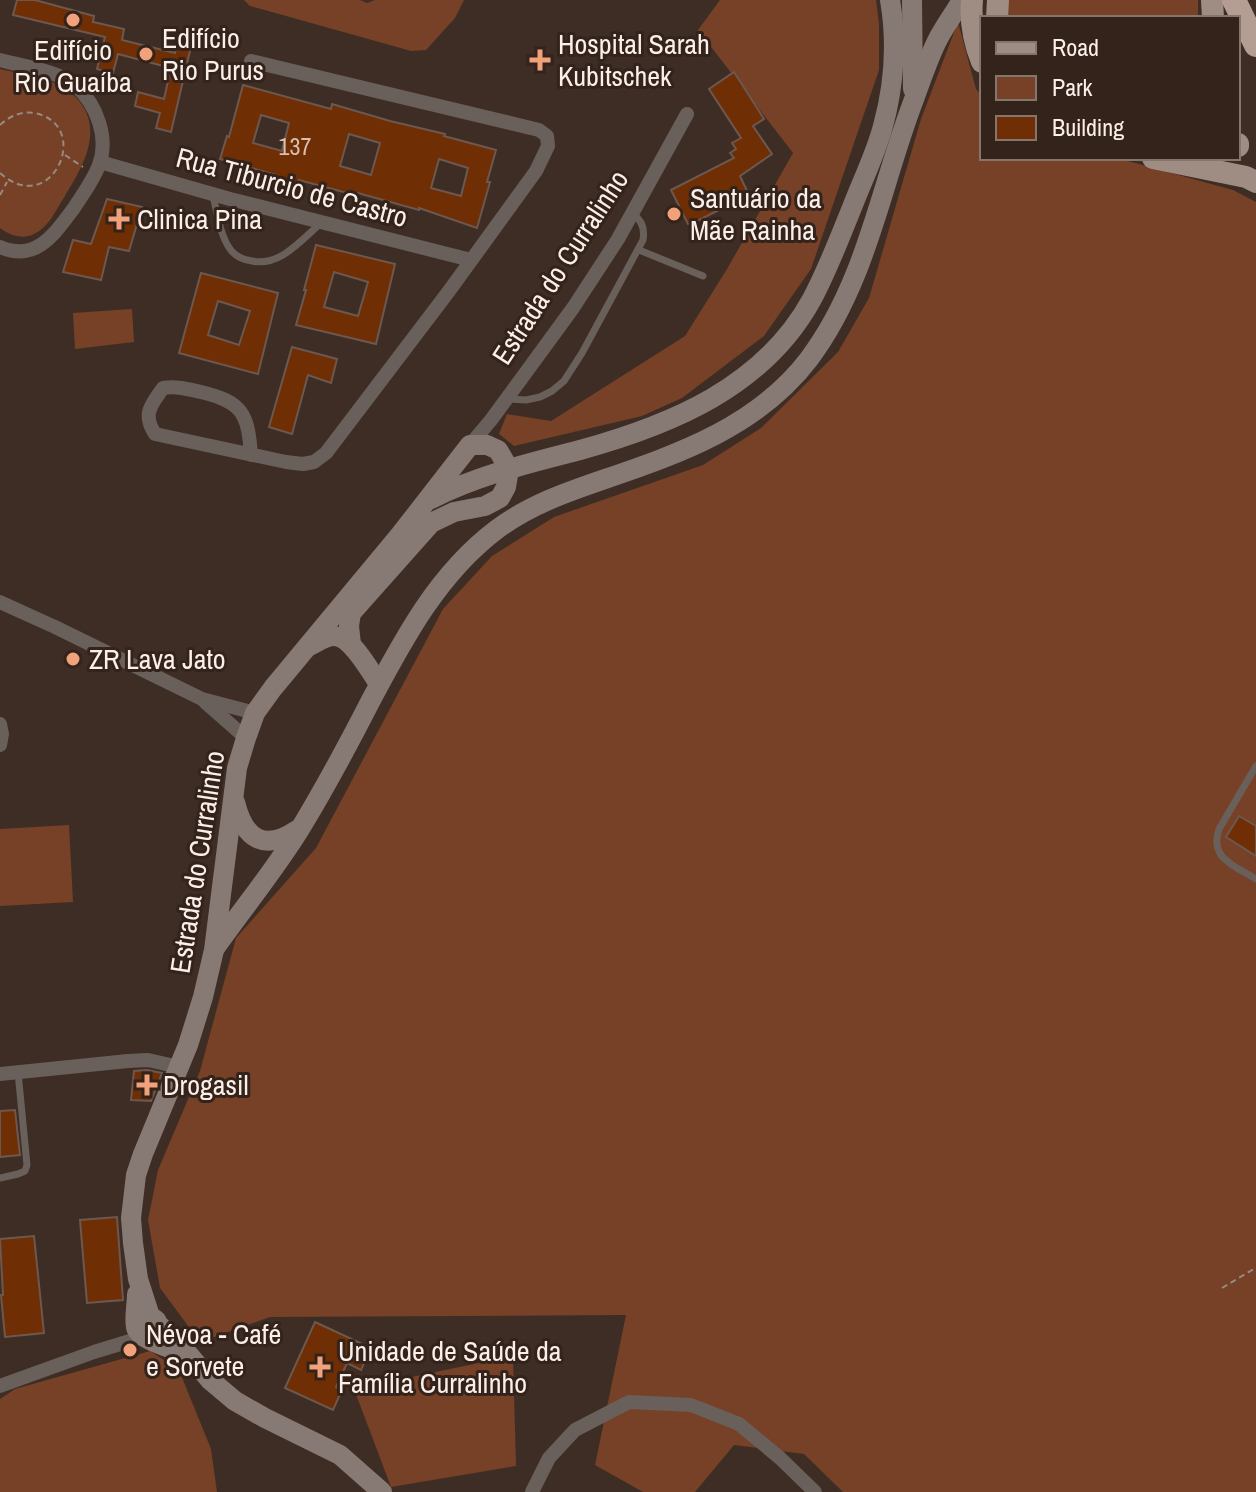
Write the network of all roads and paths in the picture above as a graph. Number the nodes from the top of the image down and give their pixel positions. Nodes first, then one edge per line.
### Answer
1 (890, 0) edge
2 (912, 0) edge
3 (962, 0) edge
4 (972, 0) edge
5 (1234, 0) edge
6 (1256, 45) edge
7 (980, 57) edge
8 (0, 60) edge
9 (251, 61) dead end
10 (913, 101) junction
11 (687, 114) dead end
12 (0, 125) edge
13 (64, 154) junction
14 (1163, 160) edge
15 (100, 162) junction
16 (83, 167) dead end
17 (0, 173) edge
18 (8, 180) junction
19 (1256, 182) edge
20 (212, 194) junction
21 (0, 195) edge
22 (633, 214) junction
23 (322, 222) junction
24 (0, 247) edge
25 (639, 250) junction
26 (471, 260) junction
27 (703, 276) dead end
28 (506, 399) junction
29 (491, 420) junction
30 (470, 445) junction
31 (498, 450) junction
32 (251, 455) junction
33 (509, 469) junction
34 (424, 502) junction
35 (0, 602) edge
36 (351, 644) junction
37 (305, 647) junction
38 (379, 684) junction
39 (202, 699) junction
40 (255, 713) junction
41 (0, 724) edge
42 (246, 738) junction
43 (0, 745) edge
44 (1256, 766) edge
45 (233, 794) junction
46 (301, 828) junction
47 (1256, 879) edge
48 (214, 950) junction
49 (179, 1067) junction
50 (18, 1072) junction
51 (0, 1074) edge
52 (0, 1178) edge
53 (1256, 1271) edge
54 (1222, 1288) dead end
55 (144, 1328) junction
56 (0, 1386) edge
57 (382, 1492) edge
58 (532, 1492) edge
59 (815, 1492) edge

1 - 33 street
2 - 10 street
3 - 10 street
4 - 7 main road
5 - 6 highway
8 - 15 street
9 - 26 street
10 - 38 street
11 - 22 street, Estrada do Curralinho
12 - 13 path
13 - 16 path
13 - 18 path
14 - 19 main road
15 - 20 street, Rua Tiburcio de Castro
15 - 24 street
17 - 18 path
18 - 21 path
20 - 23 street, Rua Tiburcio de Castro
20 - 23 lane
22 - 25 lane
22 - 28 street, Estrada do Curralinho
23 - 26 street, Rua Tiburcio de Castro
25 - 27 lane
25 - 28 lane
26 - 32 street
28 - 29 street, Estrada do Curralinho
29 - 30 street, Estrada do Curralinho
29 - 31 street
30 - 31 street
30 - 34 street, Estrada do Curralinho
31 - 33 street
32 - 32 street
33 - 34 street
33 - 36 street
34 - 37 street, Estrada do Curralinho
35 - 39 street
36 - 37 street
36 - 38 street
37 - 40 street, Estrada do Curralinho
38 - 46 street
39 - 40 street
39 - 42 street
40 - 42 street, Estrada do Curralinho
41 - 43 street
42 - 45 street, Estrada do Curralinho
44 - 47 lane
45 - 46 street
45 - 48 street, Estrada do Curralinho
46 - 48 street
48 - 49 street, Estrada do Curralinho
49 - 50 street
49 - 55 street, Estrada do Curralinho
50 - 51 street
50 - 52 lane
53 - 54 path
55 - 56 street
55 - 57 street
58 - 59 street

